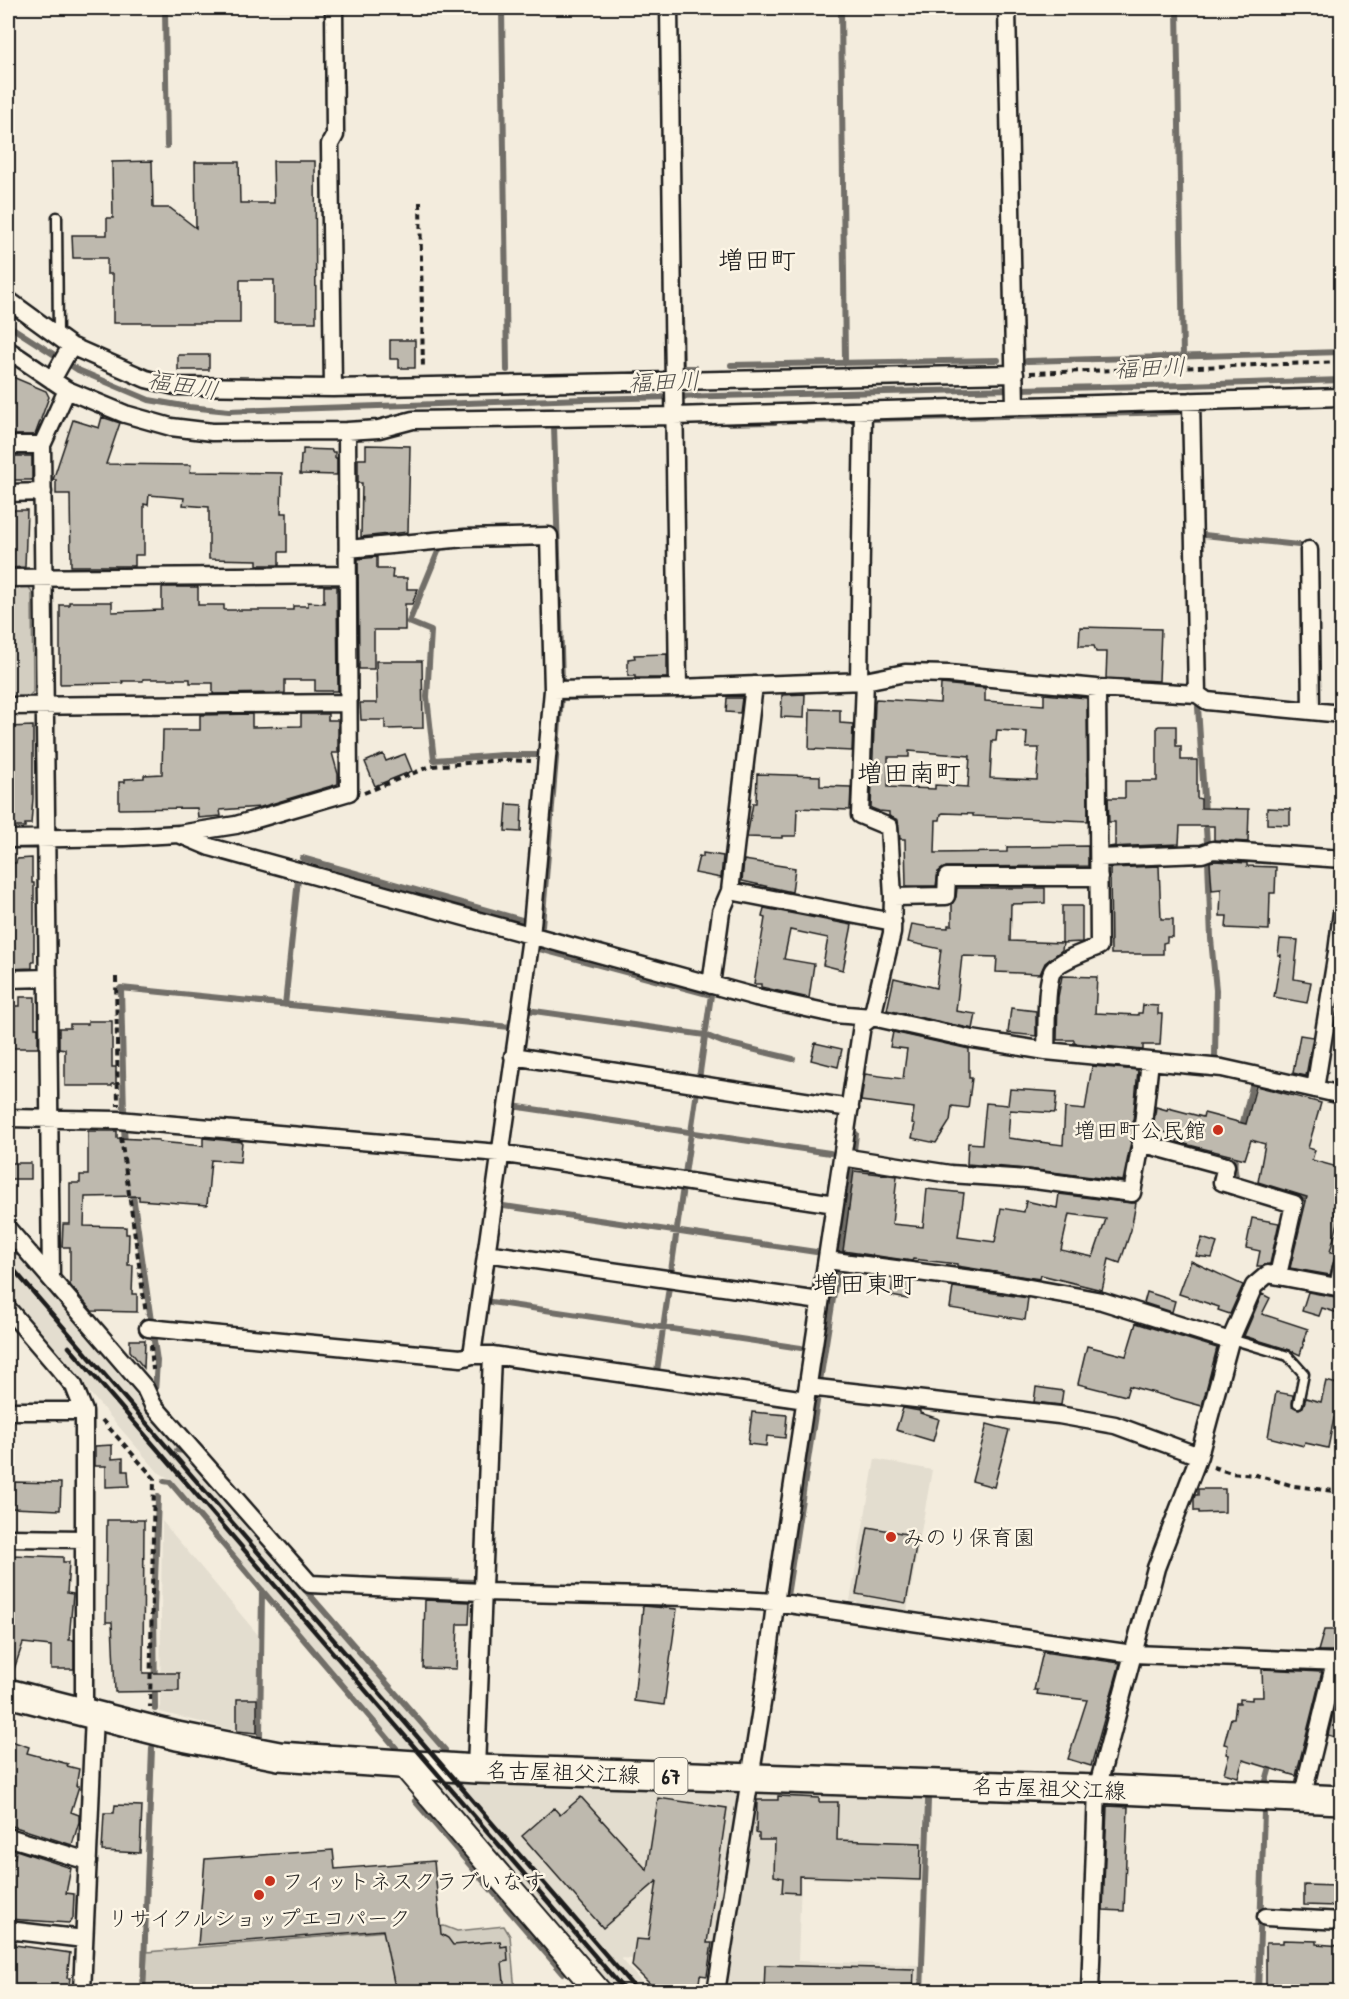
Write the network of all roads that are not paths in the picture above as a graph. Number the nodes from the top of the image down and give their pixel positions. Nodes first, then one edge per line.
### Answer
1 (334, 8) edge
2 (669, 8) edge
3 (1007, 8) edge
4 (57, 217) dead end
5 (8, 300) edge
6 (66, 346) junction
7 (8, 350) edge
8 (1015, 376) junction
9 (54, 377) junction
10 (674, 385) junction
11 (333, 388) junction
12 (67, 390) junction
13 (1341, 397) edge
14 (1015, 401) junction
15 (1191, 401) junction
16 (863, 410) junction
17 (675, 412) junction
18 (347, 431) junction
19 (8, 445) edge
20 (42, 445) junction
21 (43, 492) junction
22 (8, 493) edge
23 (348, 549) junction
24 (1309, 550) dead end
25 (348, 575) junction
26 (8, 578) edge
27 (44, 578) junction
28 (862, 681) junction
29 (754, 685) junction
30 (678, 688) junction
31 (1097, 688) junction
32 (553, 690) junction
33 (1197, 694) junction
34 (348, 703) junction
35 (8, 706) edge
36 (45, 706) junction
37 (1311, 711) junction
38 (1341, 714) edge
39 (179, 834) junction
40 (8, 839) edge
41 (46, 839) junction
42 (1099, 858) junction
43 (1341, 859) edge
44 (1099, 877) junction
45 (730, 891) junction
46 (893, 897) junction
47 (1341, 912) edge
48 (893, 922) junction
49 (531, 937) junction
50 (1339, 953) edge
51 (48, 978) junction
52 (8, 979) edge
53 (711, 985) junction
54 (872, 1017) junction
55 (1046, 1051) junction
56 (513, 1056) junction
57 (1150, 1061) junction
58 (1315, 1089) junction
59 (1341, 1095) edge
60 (850, 1108) junction
61 (8, 1118) edge
62 (49, 1118) junction
63 (1141, 1143) junction
64 (499, 1153) junction
65 (842, 1157) junction
66 (835, 1204) junction
67 (8, 1229) edge
68 (486, 1253) junction
69 (827, 1260) junction
70 (1341, 1267) edge
71 (1278, 1275) junction
72 (51, 1279) junction
73 (1340, 1287) edge
74 (820, 1301) junction
75 (8, 1309) edge
76 (148, 1328) road end
77 (1231, 1340) junction
78 (472, 1355) junction
79 (492, 1355) junction
80 (807, 1393) junction
81 (1298, 1402) dead end
82 (8, 1411) edge
83 (84, 1411) junction
84 (1198, 1458) junction
85 (8, 1538) edge
86 (84, 1539) junction
87 (482, 1592) junction
88 (775, 1602) junction
89 (1133, 1654) junction
90 (1338, 1662) edge
91 (8, 1693) edge
92 (89, 1714) junction
93 (404, 1765) junction
94 (476, 1769) junction
95 (749, 1778) junction
96 (1096, 1790) junction
97 (1302, 1798) junction
98 (1341, 1800) edge
99 (8, 1837) edge
100 (88, 1861) junction
101 (1266, 1917) dead end
102 (1341, 1921) edge
103 (8, 1929) edge
104 (84, 1939) junction
105 (82, 1992) edge
106 (599, 1992) edge
107 (716, 1992) edge
108 (1090, 1992) edge

1 - 11 street
2 - 10 street
3 - 8 street
4 - 6 lane
5 - 6 street
6 - 9 street
6 - 11 street
7 - 9 street
8 - 10 street
8 - 14 street
9 - 12 street
10 - 11 street
10 - 17 street
12 - 18 street
12 - 20 street
13 - 15 street
14 - 15 street
14 - 16 street
15 - 33 street
16 - 17 street
16 - 28 street
17 - 18 street
17 - 30 street
18 - 23 street
19 - 20 street
20 - 21 street
21 - 22 street
21 - 27 street
23 - 25 street
23 - 32 street
24 - 37 street
25 - 27 street
25 - 34 street
26 - 27 street
27 - 36 street
28 - 29 street
28 - 31 street
28 - 46 street
29 - 30 street
29 - 45 street
30 - 32 street
31 - 33 street
31 - 42 street
32 - 49 street
33 - 37 street
34 - 36 street
34 - 39 street
35 - 36 street
36 - 41 street
37 - 38 street
39 - 41 street
39 - 49 street
40 - 41 street
41 - 51 street
42 - 43 street
42 - 44 street
44 - 46 street
44 - 55 street
45 - 48 street
45 - 53 street
46 - 48 street
47 - 50 street
48 - 54 street
49 - 53 street
49 - 56 street
50 - 58 street
51 - 52 street
51 - 62 street
53 - 54 street
54 - 55 street
54 - 60 street
55 - 57 street
56 - 60 street
56 - 64 street
57 - 58 street
57 - 63 street
58 - 59 street
60 - 65 street
61 - 62 street
62 - 64 street
62 - 72 street
63 - 65 street
63 - 71 street
64 - 66 street
64 - 68 street
65 - 66 street
66 - 69 street
67 - 72 street
68 - 74 street
68 - 78 street
69 - 74 street
69 - 77 street
70 - 73 street
71 - 73 street
71 - 77 street
72 - 87 street
74 - 80 street
75 - 83 street
76 - 78 street
77 - 81 lane
77 - 84 street
78 - 79 street
79 - 80 street
79 - 87 street
80 - 84 street
80 - 88 street
82 - 83 street
83 - 86 street
84 - 89 street
85 - 86 street
86 - 92 street
87 - 88 street
87 - 94 street
88 - 89 street
88 - 95 street
89 - 90 street
89 - 96 street
90 - 97 street
91 - 92 main road, 名古屋祖父江線 / 67
92 - 93 main road, 名古屋祖父江線 / 67
92 - 100 street
93 - 94 main road, 名古屋祖父江線 / 67
93 - 106 street
94 - 95 main road, 名古屋祖父江線 / 67
95 - 96 main road, 名古屋祖父江線 / 67
95 - 107 street
96 - 97 main road, 名古屋祖父江線 / 67
96 - 108 street
97 - 98 main road, 名古屋祖父江線 / 67
99 - 100 street
100 - 104 street
101 - 102 street
103 - 104 street
104 - 105 street

